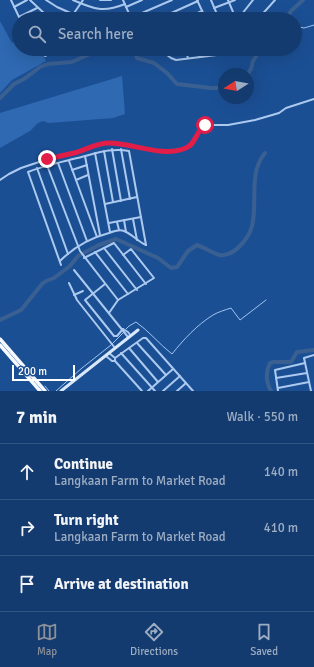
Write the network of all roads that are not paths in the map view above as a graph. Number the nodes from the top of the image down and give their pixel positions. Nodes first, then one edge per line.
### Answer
1 (11, 0) edge
2 (28, 0) edge
3 (46, 0) edge
4 (73, 0) edge
5 (83, 0) edge
6 (100, 0) edge
7 (111, 0) edge
8 (123, 0) edge
9 (142, 0) edge
10 (172, 0) edge
11 (211, 0) edge
12 (235, 0) edge
13 (253, 0) edge
14 (275, 0) edge
15 (197, 1) edge
16 (228, 1) edge
17 (81, 3) junction
18 (125, 6) junction
19 (14, 7) junction
20 (37, 8) junction
21 (214, 8) junction
22 (202, 11) edge
23 (16, 12) edge
24 (29, 12) edge
25 (42, 12) edge
26 (68, 12) edge
27 (74, 12) edge
28 (127, 12) edge
29 (144, 12) edge
30 (173, 12) edge
31 (216, 12) edge
32 (234, 12) edge
33 (243, 12) edge
34 (264, 12) edge
35 (168, 56) edge
36 (199, 56) edge
37 (188, 58) joint
38 (314, 99) edge
39 (112, 149) junction
40 (121, 150) junction
41 (104, 151) junction
42 (94, 153) junction
43 (85, 156) junction
44 (45, 160) junction
45 (69, 160) junction
46 (58, 163) junction
47 (46, 165) junction
48 (87, 165) junction
49 (37, 168) junction
50 (72, 170) junction
51 (88, 176) junction
52 (0, 180) edge
53 (76, 180) junction
54 (137, 197) junction
55 (130, 199) junction
56 (121, 200) junction
57 (113, 202) junction
58 (105, 204) junction
59 (141, 217) junction
60 (133, 219) junction
61 (124, 220) junction
62 (117, 222) junction
63 (108, 223) junction
64 (119, 230) junction
65 (110, 232) junction
66 (126, 232) junction
67 (100, 235) junction
68 (97, 236) junction
69 (87, 241) junction
70 (137, 241) junction
71 (78, 246) junction
72 (104, 248) junction
73 (95, 252) junction
74 (68, 254) junction
75 (123, 255) junction
76 (83, 257) junction
77 (60, 261) junction
78 (61, 265) dead end
79 (74, 270) dead end
80 (69, 283) dead end
81 (105, 284) junction
82 (146, 284) junction
83 (137, 290) junction
84 (83, 291) dead end
85 (93, 294) junction
86 (128, 294) junction
87 (74, 295) junction
88 (118, 300) junction
89 (109, 313) junction
90 (123, 329) junction
91 (138, 330) dead end
92 (130, 337) junction
93 (0, 339) edge
94 (137, 343) junction
95 (0, 345) edge
96 (115, 348) junction
97 (129, 348) junction
98 (109, 353) junction
99 (121, 353) junction
100 (105, 355) junction
101 (314, 355) edge
102 (115, 360) junction
103 (305, 363) junction
104 (173, 369) junction
105 (307, 373) junction
106 (166, 375) junction
107 (180, 376) junction
108 (276, 378) junction
109 (158, 382) junction
110 (309, 382) junction
111 (186, 383) junction
112 (152, 388) junction
113 (278, 389) edge
114 (40, 391) edge
115 (45, 391) edge
116 (61, 391) edge
117 (142, 391) edge
118 (148, 391) edge
119 (155, 391) edge
120 (163, 391) edge
121 (177, 391) edge
122 (192, 391) edge
123 (311, 391) edge

1 - 19 street
2 - 19 street
2 - 20 street
3 - 26 street
4 - 17 street
5 - 17 street
6 - 7 street
8 - 18 street
9 - 18 street
10 - 29 street
11 - 21 street
12 - 16 street
13 - 33 street
14 - 34 street
15 - 22 street
15 - 30 street
16 - 21 street
16 - 32 street
17 - 18 street
17 - 27 street
18 - 28 street
19 - 23 street
20 - 24 street
20 - 25 street
21 - 31 street
35 - 37 street
36 - 37 street
38 - 44 street
39 - 40 street
39 - 41 street
39 - 56 street
40 - 54 street
40 - 55 street
41 - 42 street
41 - 57 street
42 - 43 street
42 - 58 street
43 - 45 street
43 - 48 street
44 - 47 street
44 - 52 street
45 - 46 street
45 - 50 street
46 - 47 street
46 - 69 street
47 - 49 street
47 - 71 street
48 - 50 street
48 - 51 street
49 - 74 street
49 - 77 street
50 - 53 street
51 - 53 street
51 - 67 street
53 - 68 street
54 - 55 street
54 - 59 street
55 - 56 street
56 - 57 street
57 - 58 street
58 - 63 street
59 - 60 street
59 - 70 street
60 - 61 street
60 - 70 street
61 - 62 street
61 - 66 street
62 - 63 street
62 - 64 street
63 - 65 street
64 - 65 street
64 - 66 street
65 - 67 street
66 - 70 street
67 - 68 street
68 - 69 street
69 - 71 street
71 - 74 street
71 - 76 street
72 - 73 street
72 - 75 street
72 - 83 street
73 - 76 street
73 - 86 street
74 - 77 street
75 - 82 street
75 - 82 street
76 - 81 street
77 - 78 street
79 - 85 street
80 - 87 street
81 - 85 street
81 - 88 street
82 - 83 street
83 - 86 street
84 - 87 street
85 - 89 street
85 - 90 street
86 - 88 street
87 - 96 street
88 - 89 street
89 - 90 street
90 - 92 street
91 - 92 street
92 - 96 street
93 - 115 main road
94 - 97 street
94 - 104 street
94 - 106 street
95 - 114 main road
96 - 98 street
97 - 99 street
97 - 109 street
98 - 100 street
98 - 102 street
99 - 102 street
99 - 112 street
100 - 102 street
100 - 116 street
101 - 103 street
102 - 117 street
103 - 105 street
103 - 108 street
104 - 106 street
104 - 107 street
105 - 108 street
105 - 110 street
106 - 109 street
107 - 111 street
107 - 120 street
108 - 113 street
109 - 112 street
110 - 113 street
110 - 123 street
111 - 121 street
111 - 122 street
112 - 118 street
112 - 119 street

